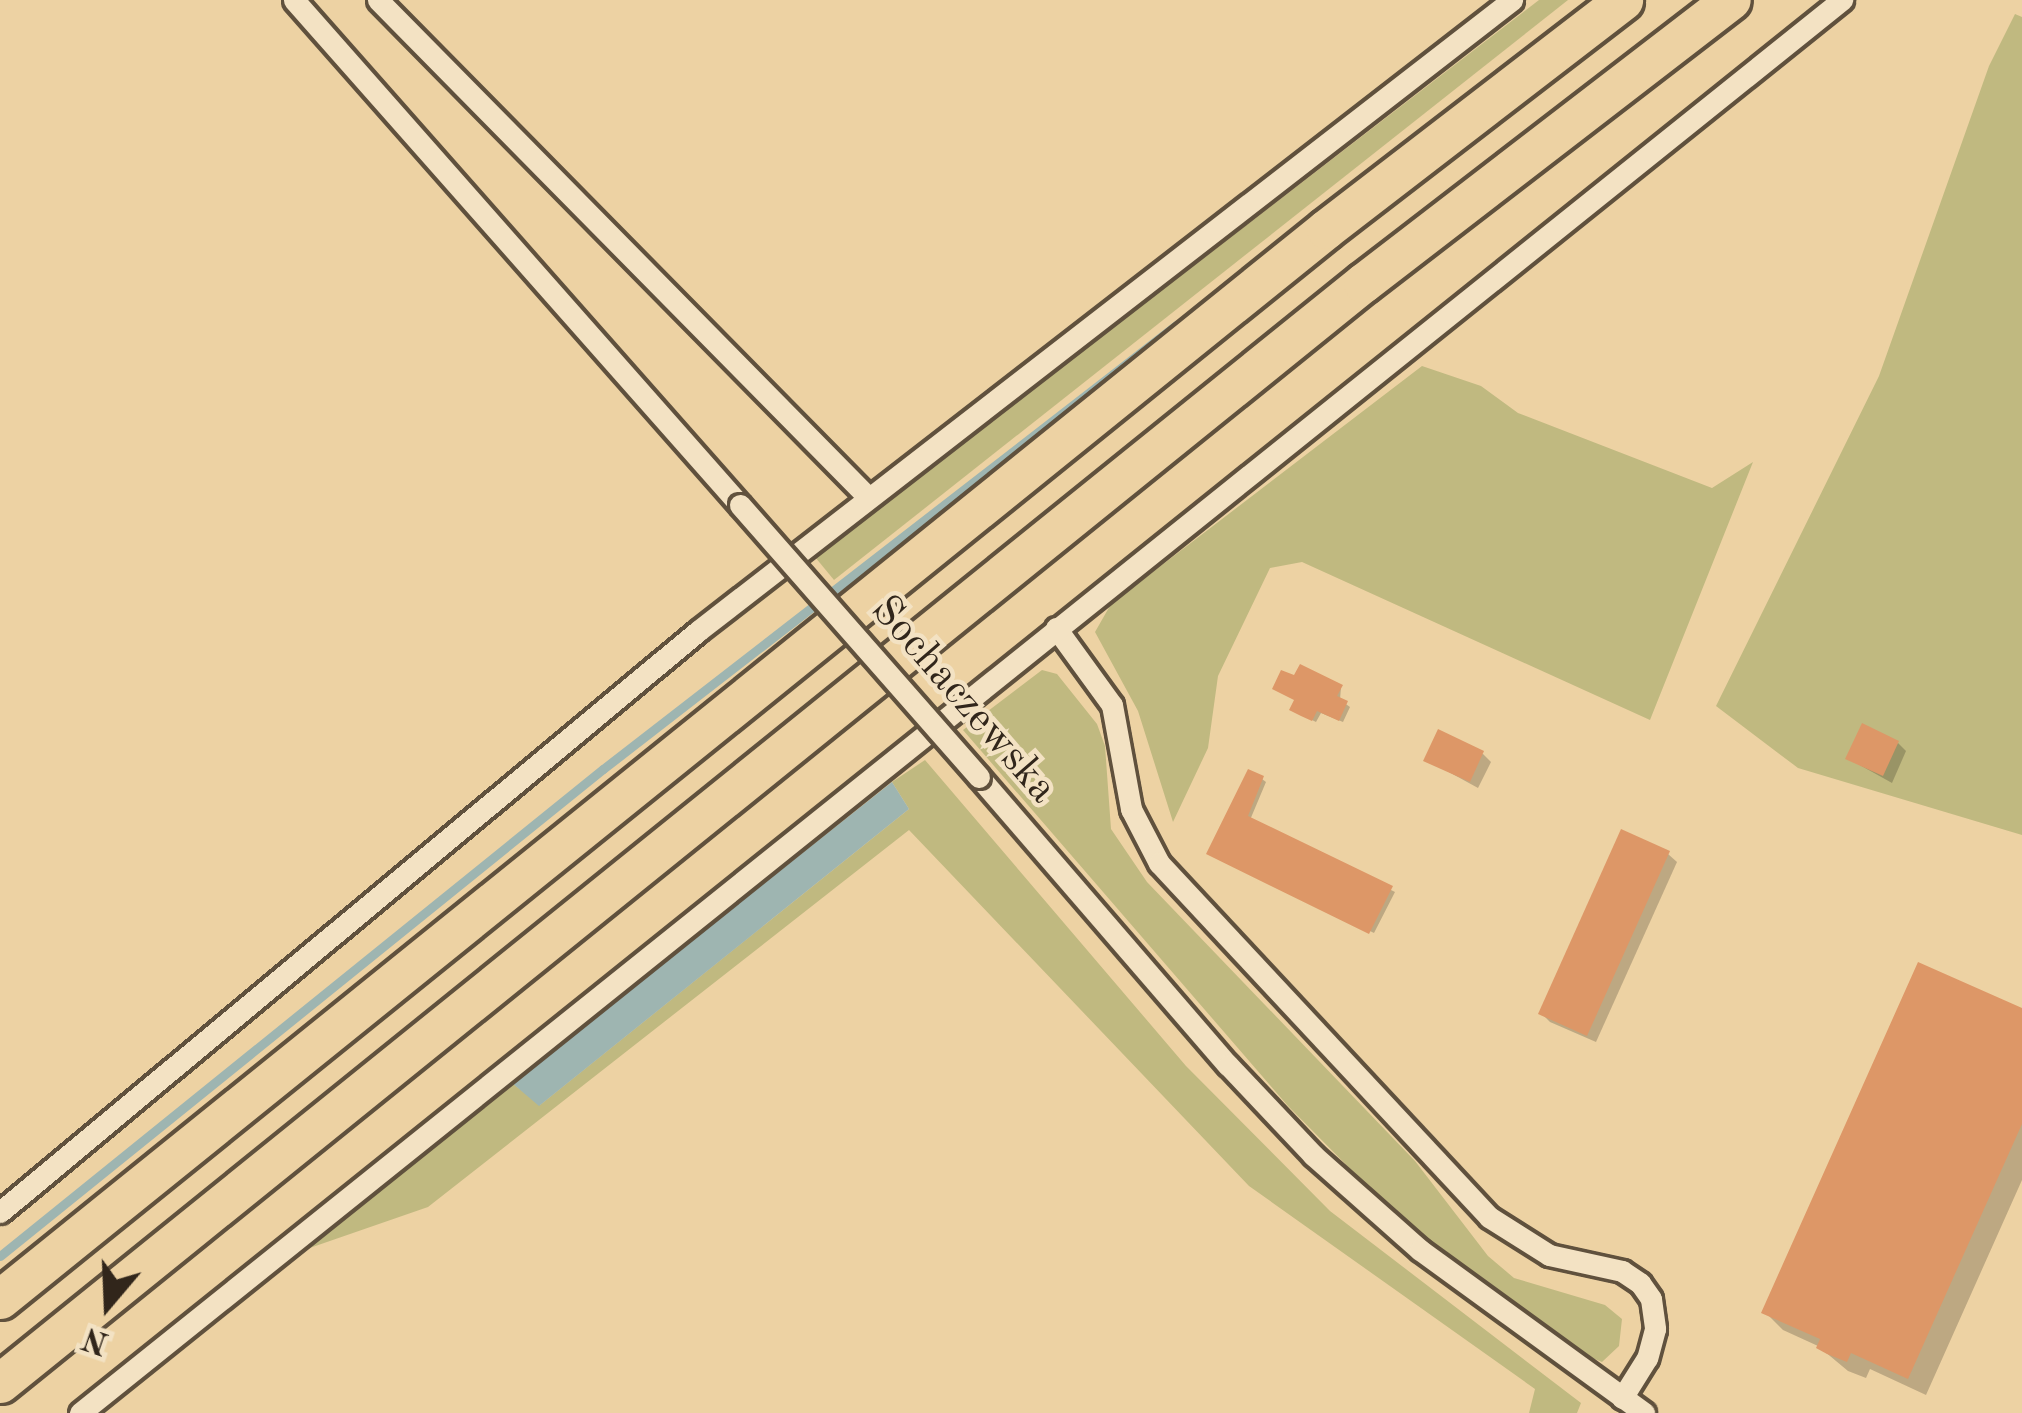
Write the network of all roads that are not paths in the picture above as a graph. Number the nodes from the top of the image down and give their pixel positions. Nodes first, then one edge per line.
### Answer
1 (295, 0) edge
2 (378, 0) edge
3 (1512, 0) edge
4 (1623, 0) edge
5 (1731, 0) edge
6 (1841, 0) edge
7 (867, 496) junction
8 (1056, 628) junction
9 (0, 1212) edge
10 (0, 1299) edge
11 (0, 1383) edge
12 (1622, 1398) junction
13 (80, 1413) edge
14 (1644, 1413) edge

1 - 12 street, Sochaczewska, bridge
2 - 7 street
3 - 7 street
4 - 10 highway
5 - 11 highway
6 - 8 street
7 - 9 street
8 - 12 street, Sochaczewska
8 - 13 street
12 - 14 street, Sochaczewska

